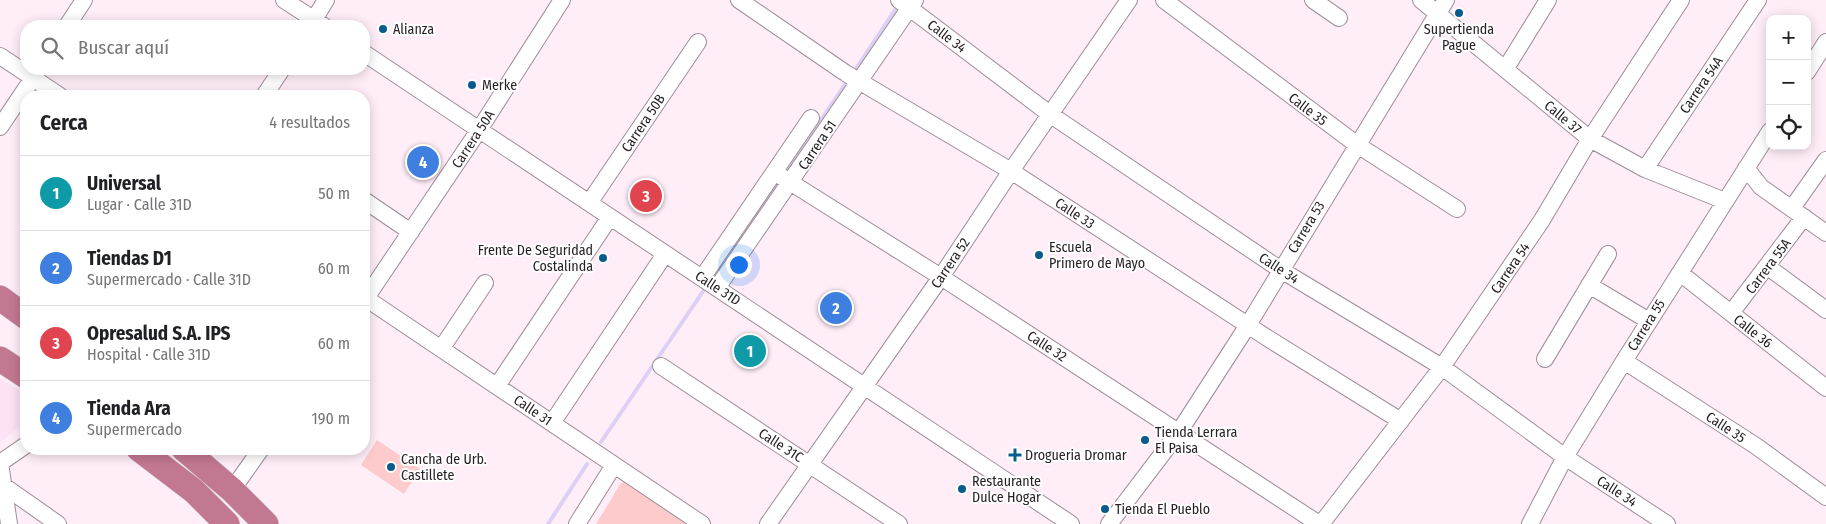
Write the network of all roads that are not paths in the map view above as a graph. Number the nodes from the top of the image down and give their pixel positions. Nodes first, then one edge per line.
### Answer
1 (84, 0) edge
2 (284, 0) edge
3 (326, 0) edge
4 (562, 0) edge
5 (739, 0) edge
6 (1129, 0) edge
7 (1164, 0) edge
8 (1313, 0) edge
9 (1421, 0) edge
10 (1548, 0) edge
11 (1681, 0) edge
12 (1758, 0) edge
13 (907, 3) edge
14 (1442, 7) edge
15 (1339, 18) dead end
16 (71, 20) edge
17 (311, 20) edge
18 (318, 20) edge
19 (698, 42) dead end
20 (1826, 42) edge
21 (0, 56) edge
22 (370, 59) edge
23 (20, 65) edge
24 (1811, 66) edge
25 (1506, 68) junction
26 (35, 75) edge
27 (38, 75) edge
28 (279, 75) edge
29 (852, 77) junction
30 (25, 90) edge
31 (54, 90) edge
32 (268, 90) edge
33 (20, 97) edge
34 (1051, 115) junction
35 (811, 118) dead end
36 (0, 128) edge
37 (479, 130) junction
38 (1766, 137) edge
39 (1590, 139) junction
40 (1356, 144) junction
41 (1826, 160) edge
42 (1746, 168) junction
43 (1645, 169) junction
44 (1011, 171) junction
45 (782, 178) junction
46 (1725, 201) junction
47 (589, 203) junction
48 (370, 204) edge
49 (1457, 209) dead end
50 (1798, 213) junction
51 (610, 217) junction
52 (411, 232) junction
53 (1826, 233) edge
54 (665, 254) junction
55 (1608, 254) dead end
56 (1768, 267) junction
57 (1281, 270) junction
58 (1680, 272) junction
59 (941, 277) junction
60 (702, 278) junction
61 (485, 283) dead end
62 (1589, 285) junction
63 (717, 288) junction
64 (370, 290) edge
65 (0, 298) edge
66 (370, 303) edge
67 (1826, 310) edge
68 (20, 312) edge
69 (1731, 313) junction
70 (1649, 321) junction
71 (1248, 325) junction
72 (441, 349) junction
73 (0, 359) edge
74 (1545, 359) dead end
75 (1624, 361) junction
76 (661, 366) dead end
77 (1442, 367) junction
78 (20, 372) edge
79 (497, 386) junction
80 (864, 386) junction
81 (1826, 388) edge
82 (1402, 421) junction
83 (552, 424) junction
84 (1178, 432) junction
85 (20, 449) edge
86 (147, 455) edge
87 (191, 455) edge
88 (257, 455) edge
89 (1565, 457) junction
90 (0, 463) edge
91 (809, 464) junction
92 (614, 465) junction
93 (4, 486) junction
94 (232, 490) junction
95 (1826, 497) edge
96 (1532, 523) edge
97 (9, 524) edge
98 (58, 524) edge
99 (227, 524) edge
100 (266, 524) edge
101 (577, 524) edge
102 (702, 524) edge
103 (768, 524) edge
104 (899, 524) edge
105 (1071, 524) edge
106 (1109, 524) edge
107 (1320, 524) edge
108 (1668, 524) edge

1 - 16 street
2 - 17 street
3 - 18 street
4 - 37 street, Carrera 50A
5 - 29 street, Calle 33
6 - 34 street, Carrera 52
7 - 40 street, Calle 35
8 - 15 street
9 - 14 street, Calle 37
10 - 25 street
11 - 39 street, Carrera 54
12 - 43 street, Carrera 54A
13 - 29 street, Carrera 51
13 - 34 street, Calle 34
14 - 25 street, Calle 37
14 - 40 street, Carrera 53
19 - 47 street, Carrera 50B
20 - 24 street
21 - 23 street
22 - 37 street, Calle 31D
25 - 39 street, Calle 37
26 - 30 street
27 - 31 street
28 - 32 street
29 - 44 street, Calle 33
29 - 45 street, Carrera 51
33 - 36 street
34 - 44 street, Carrera 52
34 - 57 street, Calle 34
35 - 45 street, Carrera 51
37 - 47 street, Calle 31D
37 - 52 street, Carrera 50A
38 - 42 street, Carrera 55
39 - 43 street, Calle 37
39 - 77 street, Carrera 54
40 - 49 street, Calle 35
40 - 57 street, Carrera 53
41 - 50 street, Carrera 55A
42 - 46 street, Carrera 55
42 - 50 street
43 - 46 street, Calle 37
44 - 59 street, Carrera 52
44 - 71 street, Calle 33
45 - 59 street, Calle 32
45 - 60 street, Carrera 51
45 - 63 street, Carrera 51
46 - 58 street, Carrera 55
47 - 51 street, Calle 31D
48 - 52 street
50 - 53 street
50 - 56 street, Carrera 55A
51 - 54 street, Calle 31D
51 - 79 street
52 - 64 street, Carrera 50A
54 - 60 street, Calle 31D
54 - 83 street
55 - 62 street
56 - 67 street
56 - 69 street, Carrera 55A
57 - 71 street, Carrera 53
57 - 77 street, Calle 34
58 - 69 street, Calle 36
58 - 70 street, Carrera 55
59 - 80 street, Carrera 52
59 - 84 street, Calle 32
60 - 63 street, Calle 31D
61 - 72 street
62 - 70 street
62 - 74 street
63 - 80 street, Calle 31D
65 - 68 highway
66 - 72 street, Calle 31
69 - 81 street, Calle 36
70 - 75 street, Carrera 55
71 - 82 street, Calle 33
71 - 84 street, Carrera 53
72 - 79 street, Calle 31
73 - 78 highway
75 - 89 street, Carrera 55
75 - 95 street, Calle 35
76 - 91 street, Calle 31C
77 - 82 street, Carrera 54
77 - 89 street, Calle 34
79 - 83 street, Calle 31
80 - 91 street, Carrera 52
80 - 105 street, Calle 31D
82 - 107 street, Carrera 54
83 - 92 street, Calle 31
84 - 106 street, Carrera 53
84 - 107 street, Calle 32
85 - 90 street
86 - 99 highway
87 - 94 highway
88 - 94 street
89 - 96 street, Carrera 55
89 - 108 street, Calle 34
90 - 93 street
91 - 103 street, Carrera 52
91 - 104 street, Calle 31C
92 - 101 street
92 - 102 street, Calle 31
93 - 97 street
93 - 98 street
94 - 100 highway

